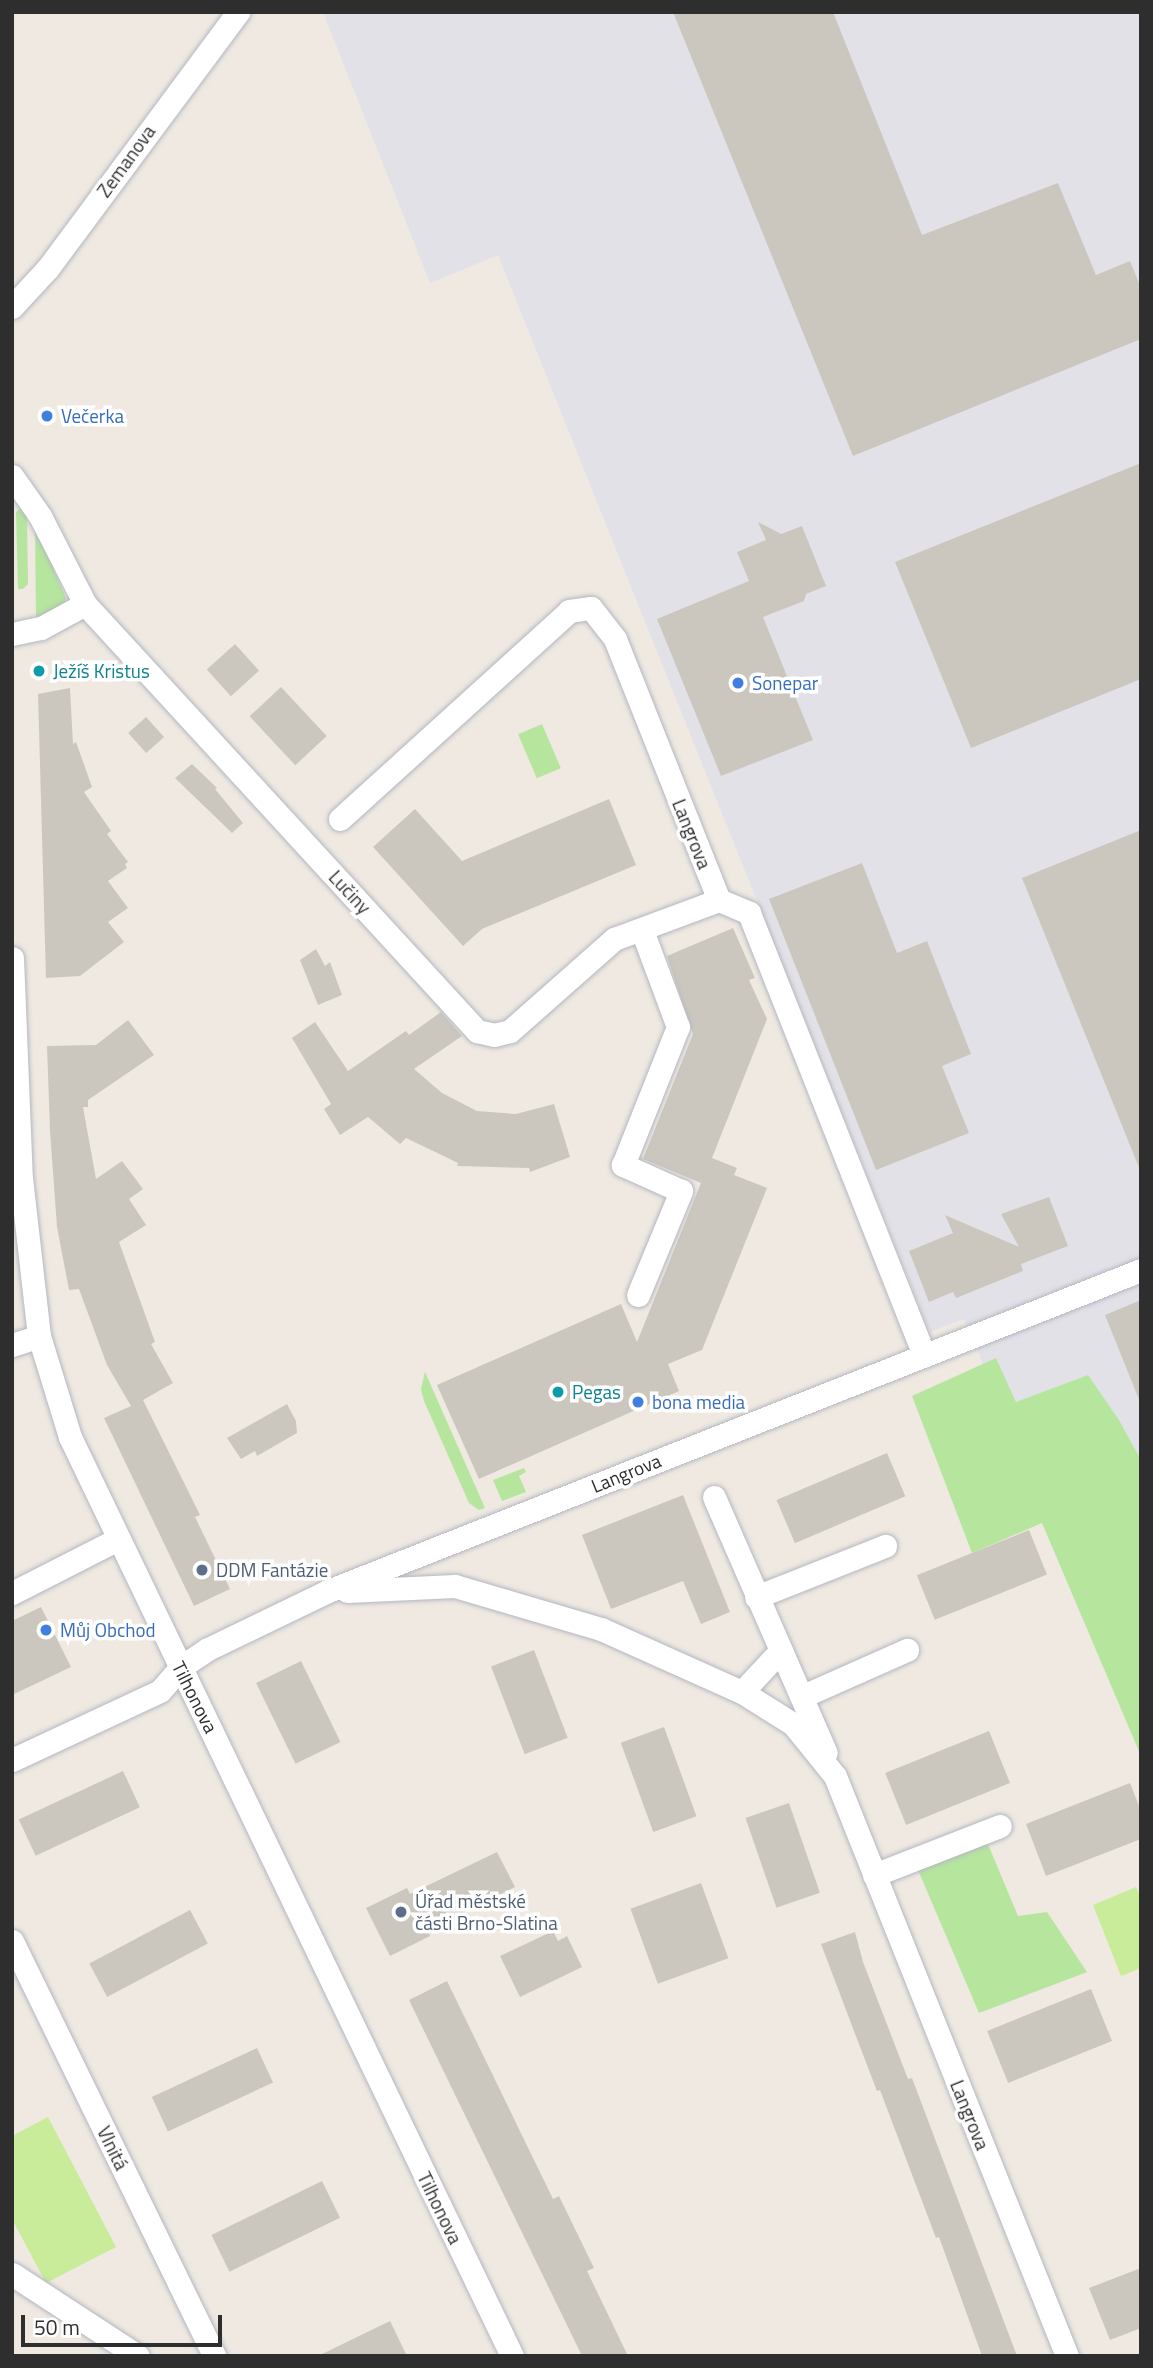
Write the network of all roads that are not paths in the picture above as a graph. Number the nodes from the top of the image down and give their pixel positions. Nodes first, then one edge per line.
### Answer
1 (238, 12) edge
2 (12, 307) edge
3 (12, 476) edge
4 (85, 604) junction
5 (12, 634) edge
6 (340, 819) dead end
7 (719, 900) junction
8 (642, 930) junction
9 (12, 958) edge
10 (1141, 1270) edge
11 (638, 1295) dead end
12 (39, 1336) junction
13 (12, 1345) edge
14 (924, 1356) junction
15 (714, 1497) dead end
16 (118, 1538) junction
17 (885, 1546) dead end
18 (328, 1591) junction
19 (12, 1593) edge
20 (756, 1597) junction
21 (781, 1650) junction
22 (907, 1650) dead end
23 (181, 1667) junction
24 (742, 1692) junction
25 (803, 1696) junction
26 (12, 1760) edge
27 (835, 1776) junction
28 (1000, 1826) dead end
29 (874, 1875) junction
30 (12, 1941) edge
31 (12, 2274) edge
32 (138, 2356) edge
33 (214, 2356) edge
34 (512, 2356) edge
35 (1067, 2356) edge

1 - 2 street, Zemanova
3 - 4 street, Lučiny
4 - 5 street
4 - 8 street, Lučiny
6 - 7 street, Langrova
7 - 8 street, Lučiny
7 - 14 street
8 - 11 street
9 - 12 street, Tilhonova
10 - 14 street, Langrova
12 - 13 street
12 - 16 street, Tilhonova
14 - 18 street, Langrova
15 - 20 street, Langrova
16 - 19 street
16 - 23 street, Tilhonova
17 - 20 street
18 - 23 street, Langrova
18 - 24 street, Langrova
20 - 21 street, Langrova
21 - 24 street
21 - 25 street, Langrova
22 - 25 street
23 - 26 street
23 - 34 street, Tilhonova
24 - 27 street, Langrova
25 - 27 street, Langrova
27 - 29 street, Langrova
28 - 29 street
29 - 35 street, Langrova
30 - 33 street, Vlnitá
31 - 32 street

